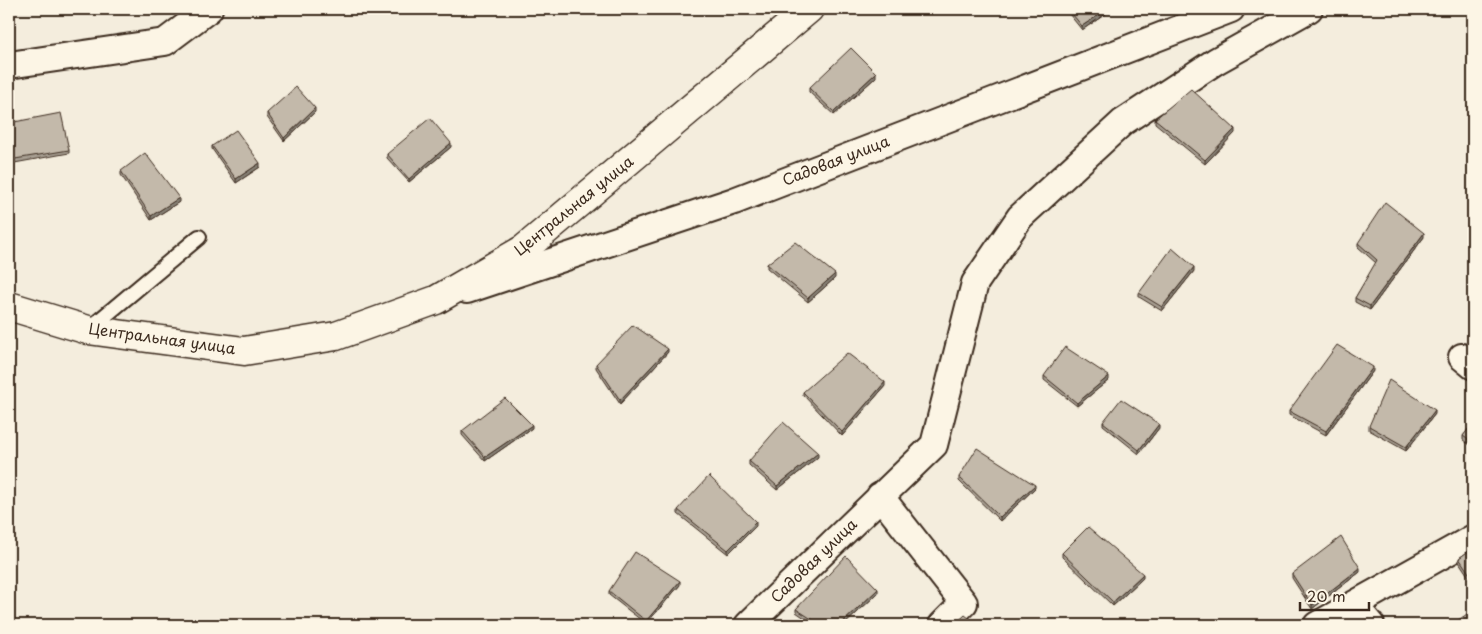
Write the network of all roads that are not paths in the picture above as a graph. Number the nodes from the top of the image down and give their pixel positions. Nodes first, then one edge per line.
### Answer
1 (208, 9) edge
2 (809, 9) edge
3 (1231, 9) edge
4 (1309, 9) edge
5 (9, 65) edge
6 (199, 237) dead end
7 (436, 300) junction
8 (9, 306) edge
9 (88, 330) junction
10 (880, 496) junction
11 (1473, 538) edge
12 (1354, 605) junction
13 (748, 625) edge
14 (942, 625) edge
15 (1317, 625) edge
16 (1370, 625) edge

1 - 5 street
2 - 7 street, Центральная улица
3 - 7 street, Садовая улица
4 - 10 street, Садовая улица
6 - 9 lane
7 - 9 street, Центральная улица
8 - 9 street, Центральная улица
10 - 13 street, Садовая улица
10 - 14 street
11 - 12 street
12 - 15 street
12 - 16 street

